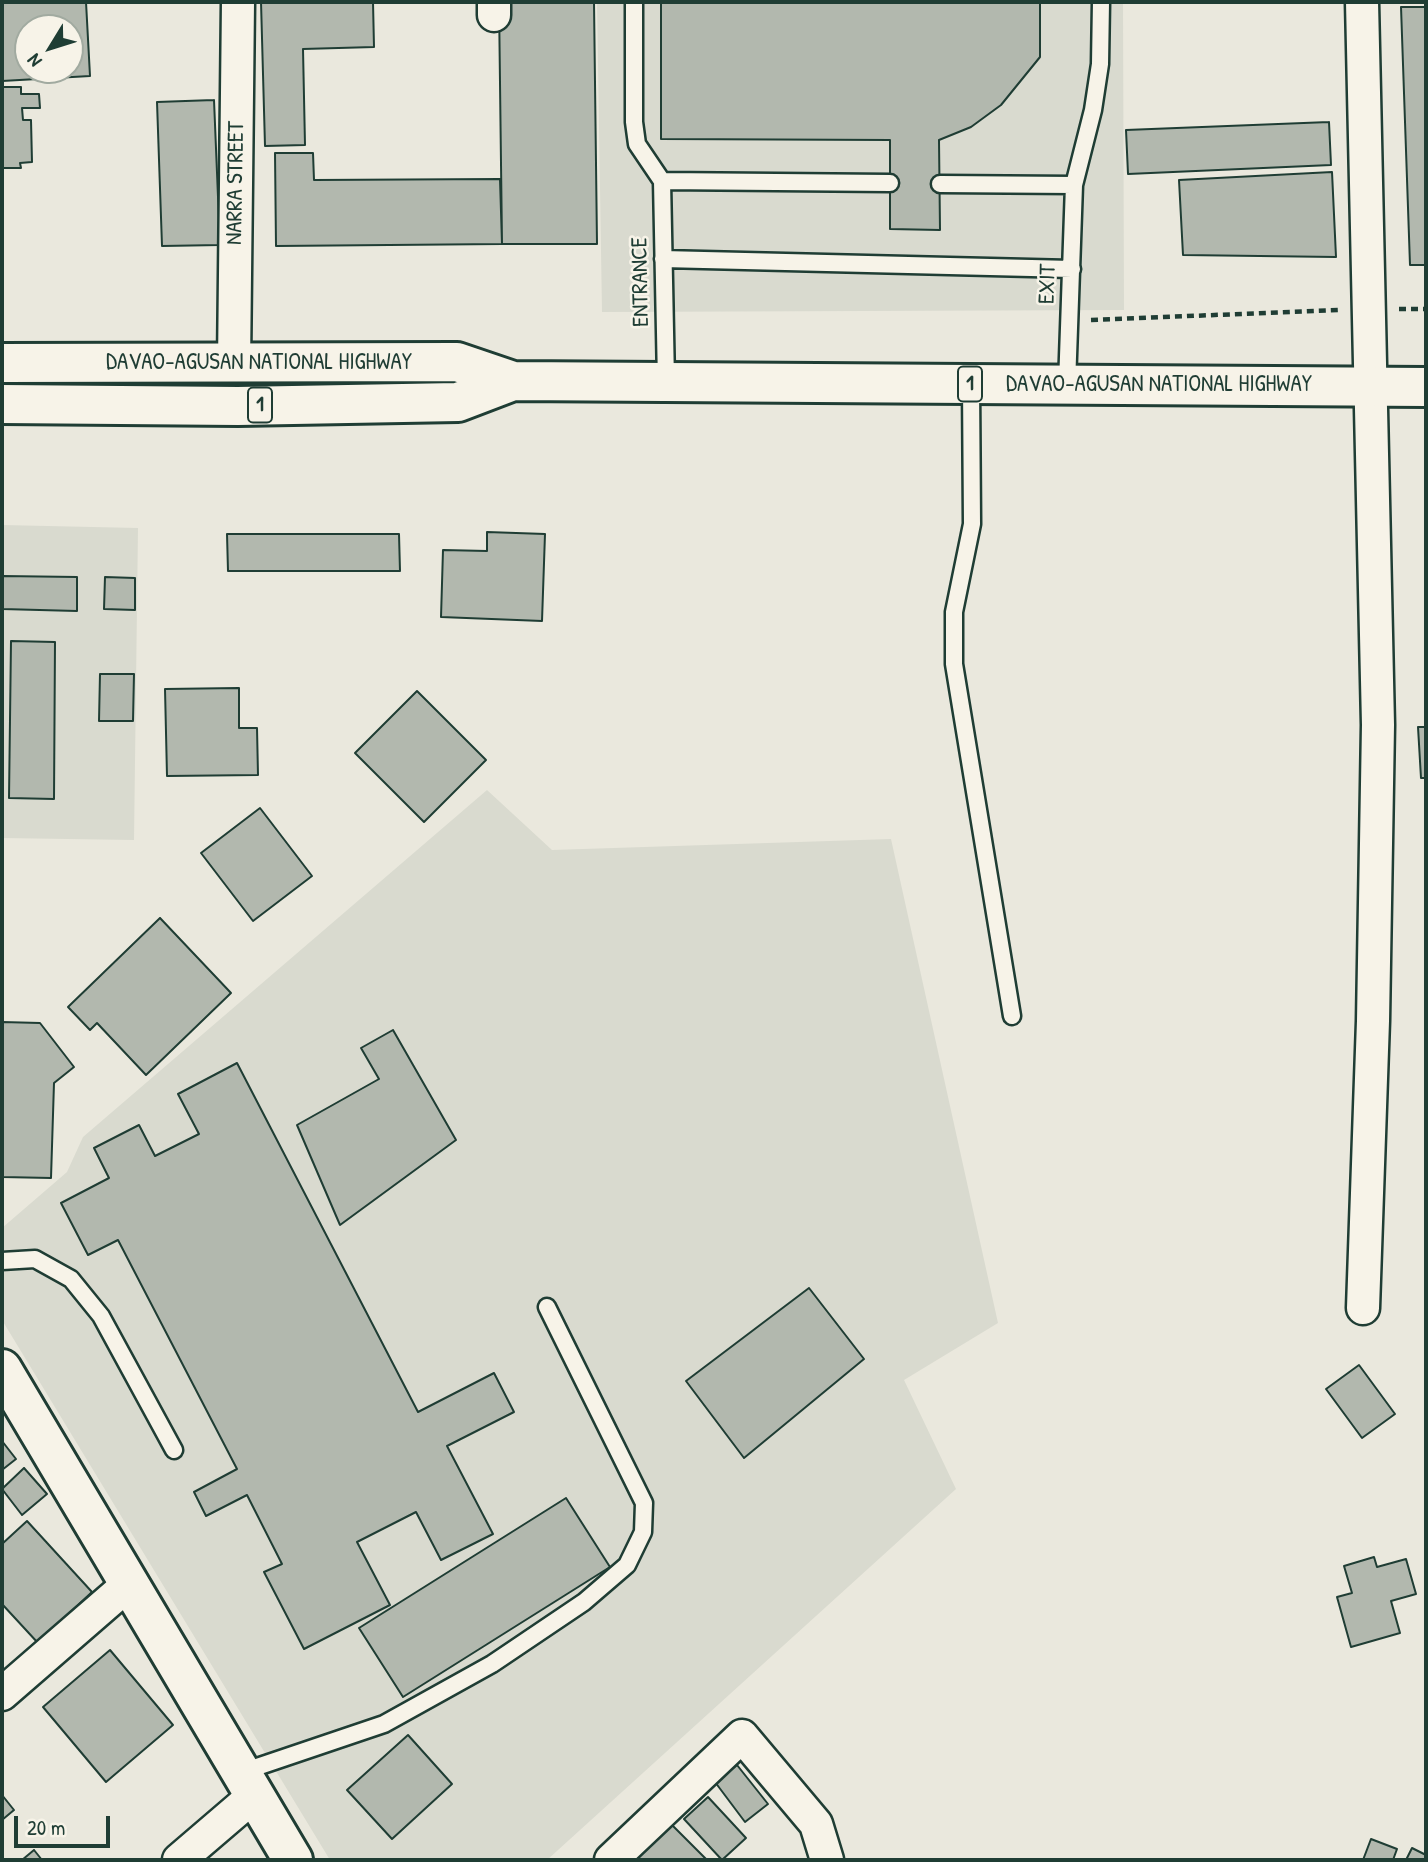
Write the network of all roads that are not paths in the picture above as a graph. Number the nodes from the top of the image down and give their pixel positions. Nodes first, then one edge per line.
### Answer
1 (238, 2) edge
2 (634, 2) edge
3 (1101, 2) edge
4 (1362, 2) edge
5 (662, 181) junction
6 (890, 183) dead end
7 (940, 184) dead end
8 (1074, 185) junction
9 (663, 259) junction
10 (1072, 269) junction
11 (2, 363) edge
12 (234, 365) junction
13 (513, 381) junction
14 (666, 382) junction
15 (971, 384) junction
16 (1067, 385) junction
17 (1371, 387) junction
18 (1426, 387) edge
19 (2, 404) edge
20 (1012, 1016) dead end
21 (2, 1261) edge
22 (547, 1307) dead end
23 (1363, 1308) dead end
24 (2, 1369) edge
25 (174, 1450) dead end
26 (131, 1583) junction
27 (2, 1694) edge
28 (249, 1783) junction
29 (179, 1860) edge
30 (293, 1860) edge
31 (611, 1860) edge
32 (827, 1860) edge

1 - 12 street, NARRA STREET
2 - 5 lane
3 - 8 lane, EXIT
4 - 17 street
5 - 6 lane
5 - 9 lane, ENTRANCE
7 - 8 lane
8 - 10 lane, EXIT
9 - 10 lane
9 - 14 lane, ENTRANCE
10 - 16 lane, EXIT
11 - 12 main road, DAVAO-AGUSAN NATIONAL HIGHWAY / 1
12 - 13 main road, DAVAO-AGUSAN NATIONAL HIGHWAY / 1
13 - 14 main road, DAVAO-AGUSAN NATIONAL HIGHWAY / 1
13 - 19 main road, DAVAO-AGUSAN NATIONAL HIGHWAY / 1
14 - 15 main road, DAVAO-AGUSAN NATIONAL HIGHWAY / 1
15 - 16 main road, DAVAO-AGUSAN NATIONAL HIGHWAY / 1
15 - 20 lane
16 - 17 main road, DAVAO-AGUSAN NATIONAL HIGHWAY / 1
17 - 18 main road, DAVAO-AGUSAN NATIONAL HIGHWAY / 1
17 - 23 street
21 - 25 lane
22 - 28 lane
24 - 26 main road
26 - 27 street
26 - 28 main road
28 - 29 street
28 - 30 main road
31 - 32 street

